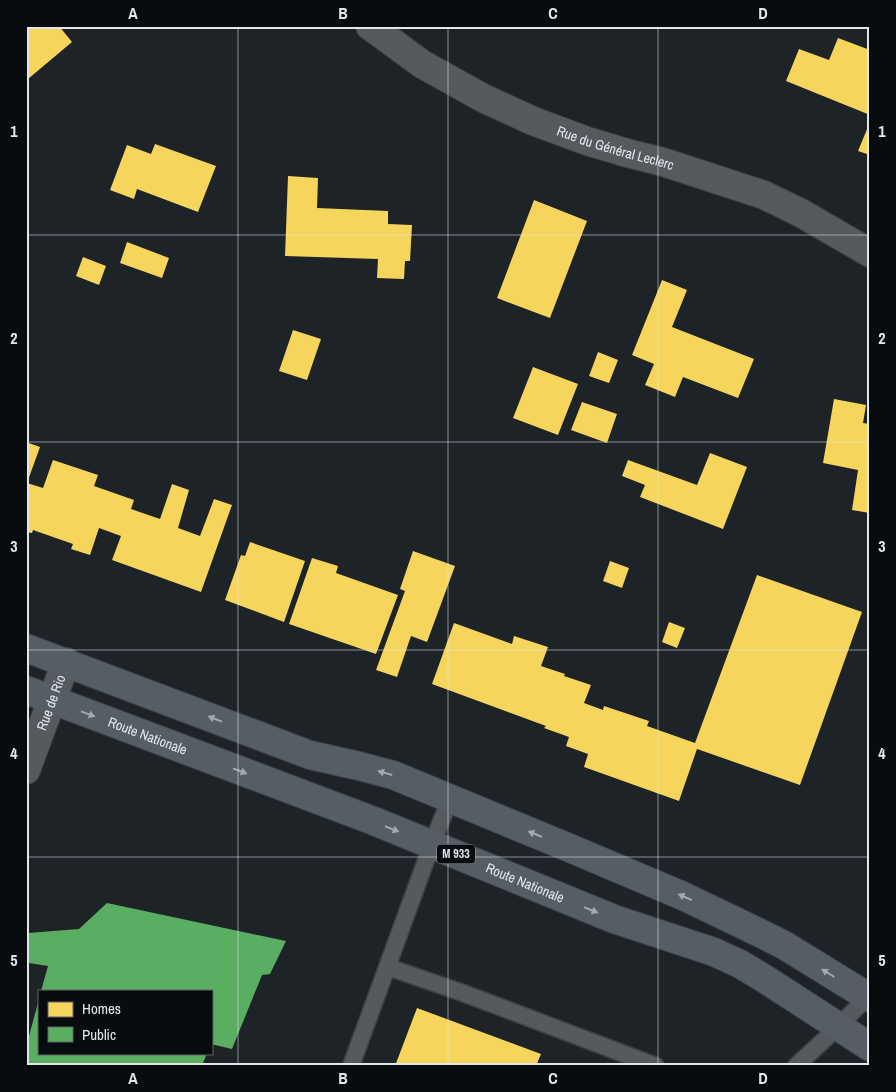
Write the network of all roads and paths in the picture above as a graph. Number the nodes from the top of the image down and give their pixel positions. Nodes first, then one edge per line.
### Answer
1 (370, 26) edge
2 (870, 253) edge
3 (26, 648) edge
4 (66, 662) junction
5 (26, 690) edge
6 (52, 701) junction
7 (26, 770) edge
8 (450, 799) junction
9 (432, 844) junction
10 (388, 968) junction
11 (868, 998) edge
12 (838, 1027) junction
13 (870, 1048) edge
14 (351, 1066) edge
15 (656, 1066) edge
16 (796, 1066) edge

1 - 2 street, Rue du Général Leclerc
3 - 4 main road
4 - 6 street, Rue de Rio
8 -> 4 main road
5 - 6 main road, Route Nationale / M 933
6 - 7 street, Rue de Rio
6 -> 9 main road, Route Nationale / M 933
8 - 9 lane
11 -> 8 main road
9 - 10 lane
9 -> 12 main road, Route Nationale / M 933
10 - 14 lane
10 - 15 lane
11 - 12 lane
12 - 13 main road, Route Nationale / M 933
12 - 16 lane

